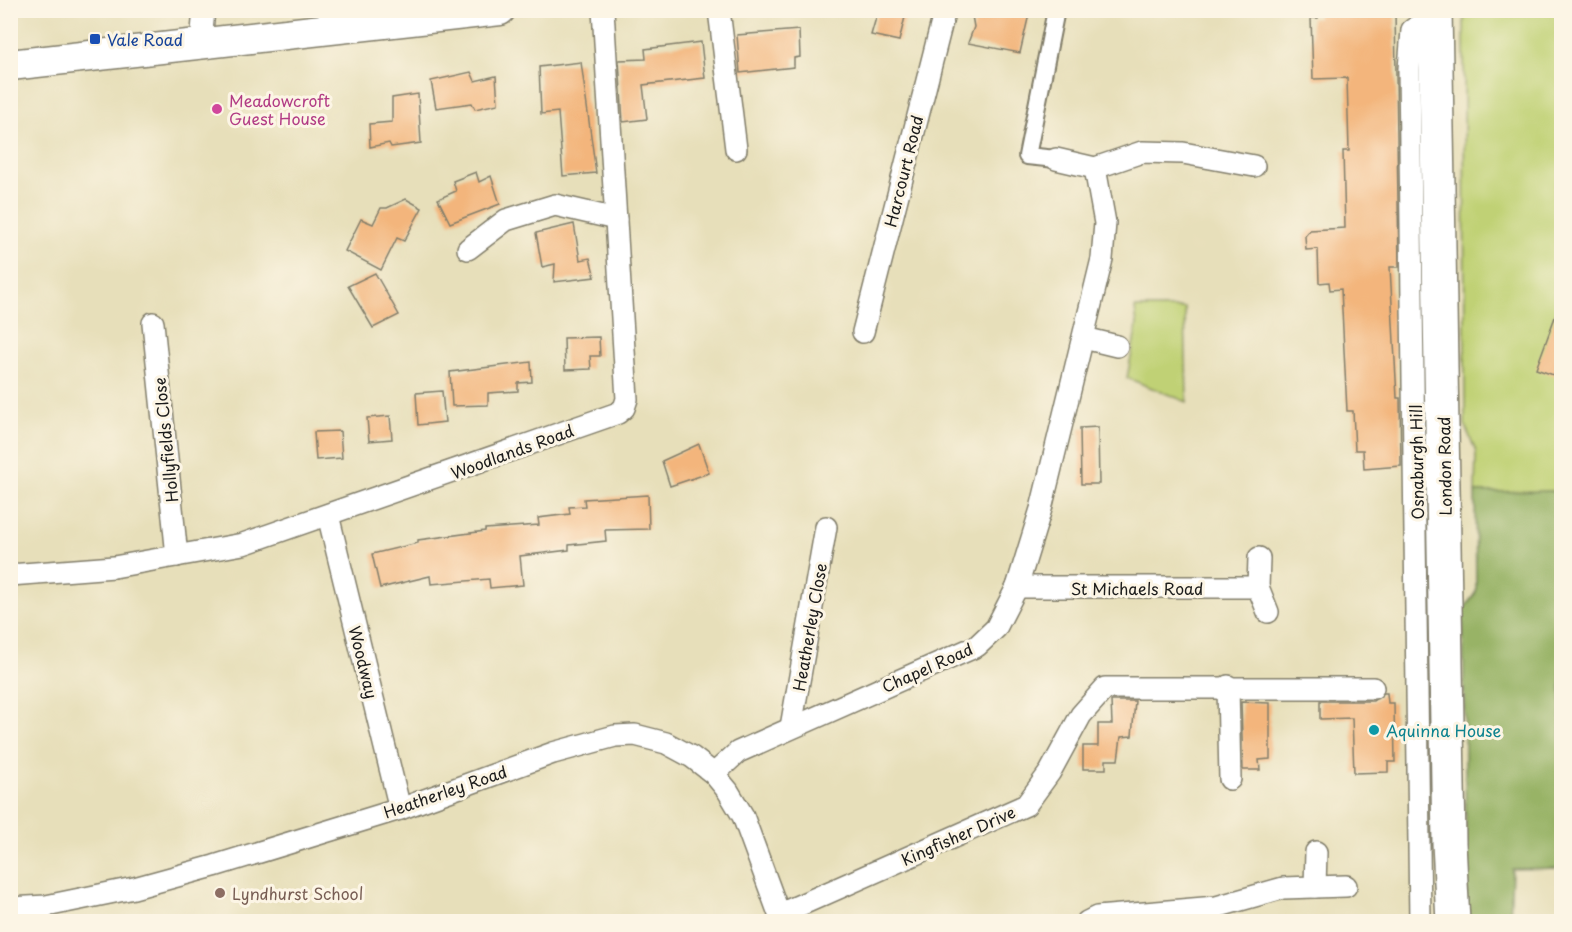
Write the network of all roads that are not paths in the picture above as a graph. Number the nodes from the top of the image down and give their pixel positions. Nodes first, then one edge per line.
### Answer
1 (204, 10) edge
2 (500, 10) edge
3 (603, 10) edge
4 (719, 10) edge
5 (945, 10) edge
6 (1056, 10) edge
7 (1435, 12) edge
8 (461, 13) edge
9 (201, 42) junction
10 (10, 65) edge
11 (736, 149) dead end
12 (1056, 159) joint
13 (1254, 166) dead end
14 (1095, 168) junction
15 (616, 219) junction
16 (468, 249) dead end
17 (153, 323) dead end
18 (863, 332) dead end
19 (1084, 338) junction
20 (1117, 346) dead end
21 (328, 515) junction
22 (826, 526) dead end
23 (177, 556) junction
24 (1258, 558) dead end
25 (10, 575) edge
26 (1017, 587) junction
27 (1258, 587) junction
28 (1268, 612) dead end
29 (1228, 686) junction
30 (1373, 688) dead end
31 (790, 727) junction
32 (714, 774) junction
33 (1230, 779) dead end
34 (400, 809) junction
35 (1316, 852) dead end
36 (1347, 886) dead end
37 (1315, 887) junction
38 (10, 908) edge
39 (781, 918) edge
40 (1087, 921) edge
41 (1420, 921) edge
42 (1453, 921) edge

1 - 9 street
2 - 8 main road
3 - 15 street, Woodlands Road
4 - 11 street
5 - 18 street, Harcourt Road
6 - 12 street
7 - 41 street, Osnaburgh Hill
7 - 42 main road, London Road
8 - 9 main road
9 - 10 main road
12 - 14 street
13 - 14 street
14 - 19 street, Chapel Road
15 - 16 street
15 - 21 street, Woodlands Road
17 - 23 street, Hollyfields Close
19 - 20 street
19 - 26 street, Chapel Road
21 - 23 street, Woodlands Road
21 - 34 street, Woodway
22 - 31 street, Heatherley Close
23 - 25 street, Woodlands Road
24 - 27 street
26 - 27 street, St Michaels Road
26 - 31 street, Chapel Road
27 - 28 street
29 - 30 street, Kingfisher Drive
29 - 33 street
29 - 39 street, Kingfisher Drive
31 - 32 street, Chapel Road
32 - 34 street, Heatherley Road
32 - 39 street, Heatherley Road
34 - 38 street, Heatherley Road
35 - 37 street
36 - 37 street
37 - 40 street

